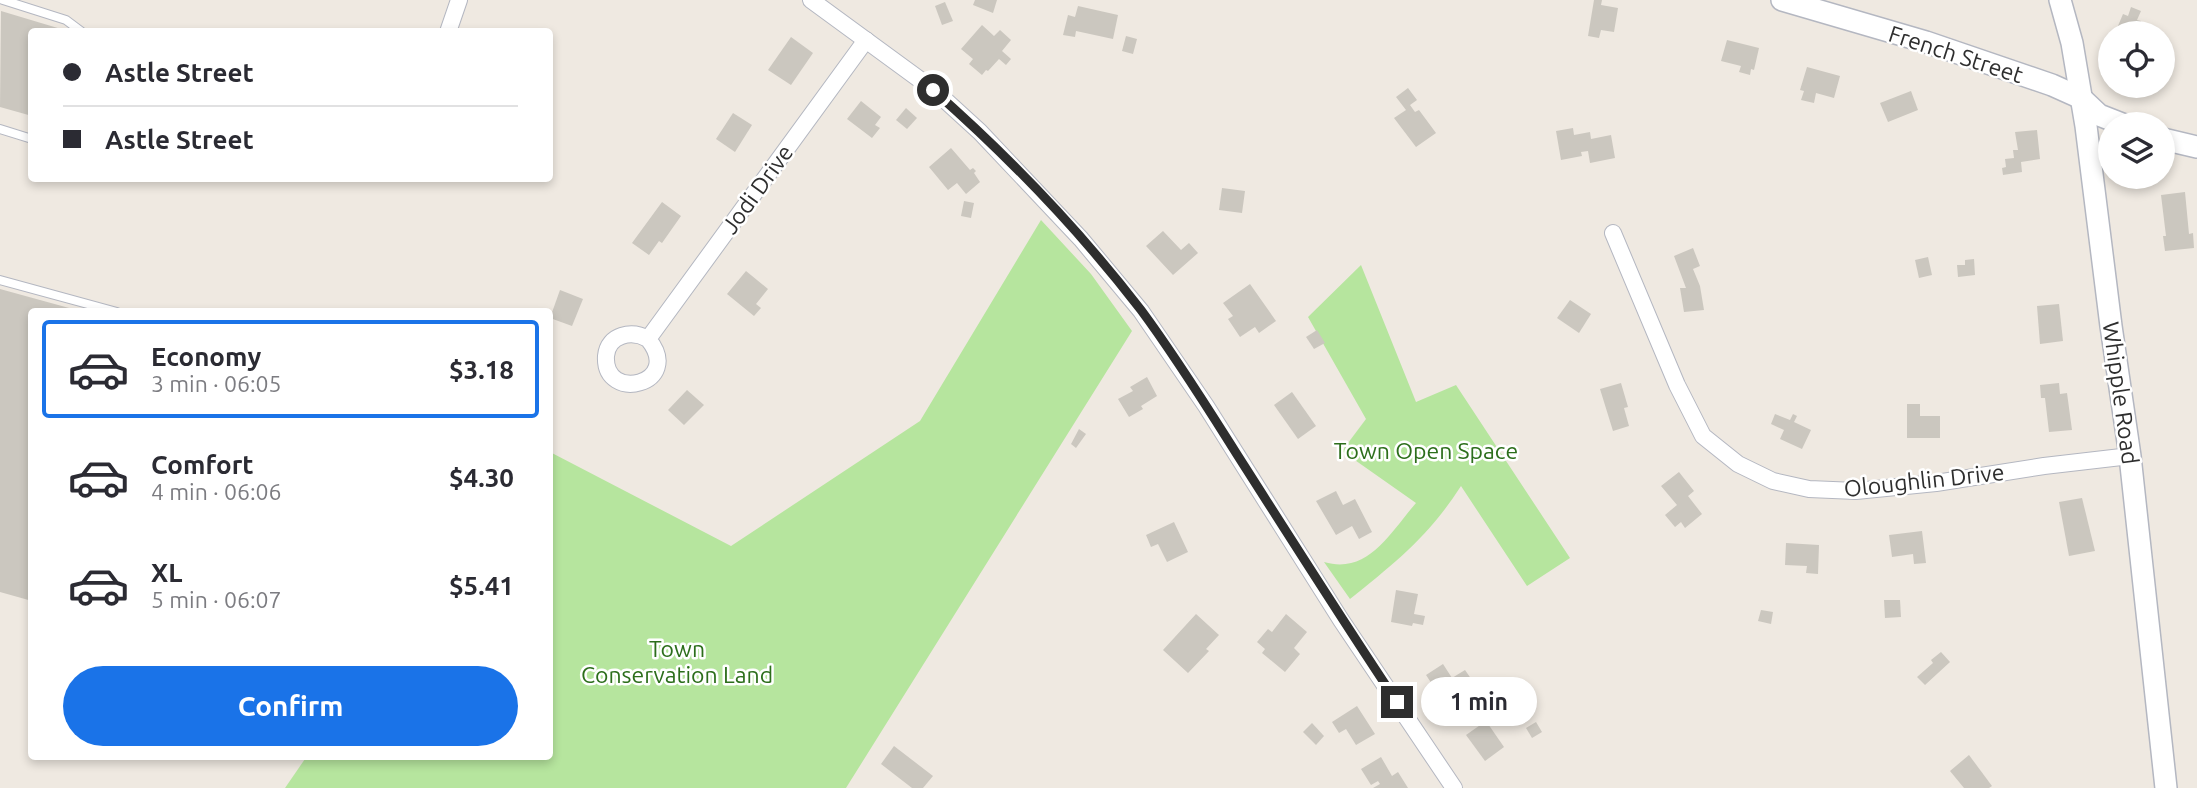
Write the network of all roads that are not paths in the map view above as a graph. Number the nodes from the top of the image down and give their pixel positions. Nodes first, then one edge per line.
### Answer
1 (3, 0) edge
2 (458, 0) edge
3 (811, 0) edge
4 (1782, 0) edge
5 (2060, 0) edge
6 (77, 28) edge
7 (449, 28) edge
8 (866, 40) junction
9 (2081, 98) junction
10 (2098, 114) edge
11 (0, 129) edge
12 (28, 138) edge
13 (2175, 142) edge
14 (2197, 147) edge
15 (1613, 233) dead end
16 (0, 279) edge
17 (103, 308) edge
18 (648, 339) dead end
19 (2130, 456) junction
20 (1454, 788) edge
21 (2166, 788) edge

1 - 6 lane
2 - 7 street
3 - 8 street
4 - 9 main road, French Street
5 - 9 main road, Whipple Road
8 - 18 street, Jodi Drive
8 - 20 street
9 - 10 main road, French Street
9 - 19 main road, Whipple Road
11 - 12 lane
13 - 14 main road
15 - 19 street, Oloughlin Drive
16 - 17 lane
19 - 21 main road, Whipple Road

